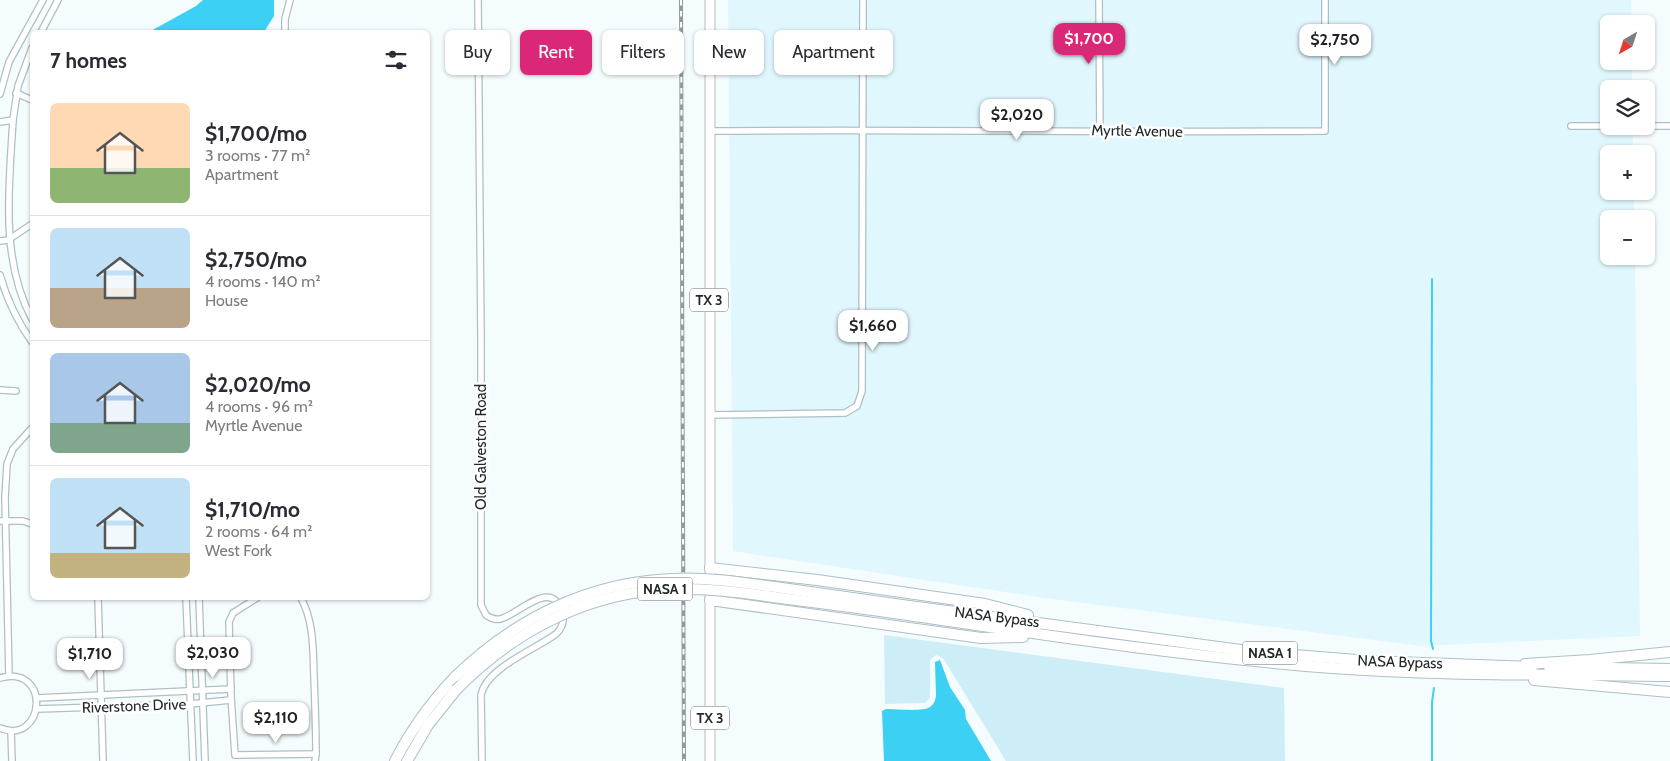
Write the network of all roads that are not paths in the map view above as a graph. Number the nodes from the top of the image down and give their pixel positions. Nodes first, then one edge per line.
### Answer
1 (43, 0) edge
2 (58, 0) edge
3 (290, 0) edge
4 (478, 0) edge
5 (710, 0) edge
6 (863, 0) edge
7 (1099, 0) edge
8 (1325, 0) edge
9 (42, 30) edge
10 (285, 30) edge
11 (30, 53) edge
12 (16, 93) junction
13 (0, 94) edge
14 (30, 99) edge
15 (13, 120) junction
16 (0, 122) edge
17 (1571, 126) dead end
18 (1600, 126) edge
19 (1655, 126) edge
20 (1670, 126) edge
21 (863, 130) junction
22 (709, 131) junction
23 (1100, 131) junction
24 (30, 225) edge
25 (8, 240) junction
26 (0, 241) edge
27 (0, 275) edge
28 (30, 315) edge
29 (30, 339) edge
30 (0, 390) edge
31 (16, 391) dead end
32 (710, 415) junction
33 (30, 432) edge
34 (3, 521) edge
35 (30, 523) edge
36 (710, 568) junction
37 (817, 580) junction
38 (98, 600) edge
39 (186, 600) edge
40 (199, 600) edge
41 (255, 600) edge
42 (302, 600) edge
43 (710, 600) junction
44 (901, 609) junction
45 (817, 616) junction
46 (1062, 625) junction
47 (1054, 637) junction
48 (1670, 652) edge
49 (1479, 664) junction
50 (1670, 668) edge
51 (1440, 672) junction
52 (9, 676) junction
53 (1670, 676) edge
54 (0, 678) edge
55 (231, 689) junction
56 (203, 691) junction
57 (190, 692) junction
58 (1670, 692) edge
59 (101, 696) junction
60 (37, 698) junction
61 (231, 700) junction
62 (203, 702) junction
63 (190, 704) junction
64 (102, 707) junction
65 (37, 709) junction
66 (0, 728) edge
67 (11, 731) junction
68 (316, 758) edge
69 (12, 761) edge
70 (103, 761) edge
71 (193, 761) edge
72 (205, 761) edge
73 (395, 761) edge
74 (407, 761) edge
75 (482, 761) edge
76 (710, 761) edge

1 - 13 street
2 - 9 street
3 - 10 street
4 - 75 street, Old Galveston Road
5 - 22 main road, TX 3
6 - 21 street
7 - 23 street
8 - 23 street, Myrtle Avenue
11 - 12 street
12 - 14 street
12 - 15 street
15 - 16 street
15 - 25 street
17 - 18 street
19 - 20 street
21 - 22 street, Myrtle Avenue
21 - 23 street, Myrtle Avenue
21 - 32 street
22 - 32 main road, TX 3
24 - 25 street
25 - 26 street
25 - 28 street
27 - 29 street
30 - 31 street
32 - 36 main road, TX 3
33 - 34 street
34 - 35 street
34 - 52 street
36 - 37 highway
36 - 43 main road, TX 3
37 - 45 highway
37 - 46 highway
38 - 59 street
39 - 57 street
40 - 56 street
41 - 55 street
42 - 68 street
43 - 45 highway
43 - 76 main road, TX 3
44 - 46 highway, NASA Bypass / NASA 1
44 - 47 highway, NASA Bypass / NASA 1
44 - 73 highway, NASA Bypass / NASA 1, bridge
44 - 74 highway, NASA Bypass / NASA 1, bridge
45 - 47 highway
46 - 49 highway, NASA Bypass / NASA 1
47 - 51 highway, NASA Bypass / NASA 1
48 - 49 highway
49 - 50 highway, NASA Bypass / NASA 1
51 - 53 highway, NASA Bypass / NASA 1
51 - 58 highway
52 - 54 street
52 - 60 street
55 - 56 street, Riverstone Drive
55 - 61 street
56 - 57 street, Riverstone Drive
56 - 62 street
57 - 59 street, Riverstone Drive
57 - 63 street
59 - 60 street, Riverstone Drive
59 - 64 street
60 - 65 street
61 - 62 street, Riverstone Drive
61 - 68 street
62 - 63 street, Riverstone Drive
62 - 72 street
63 - 64 street, Riverstone Drive
63 - 71 street
64 - 65 street, Riverstone Drive
64 - 70 street
65 - 67 street
66 - 67 street
67 - 69 street

